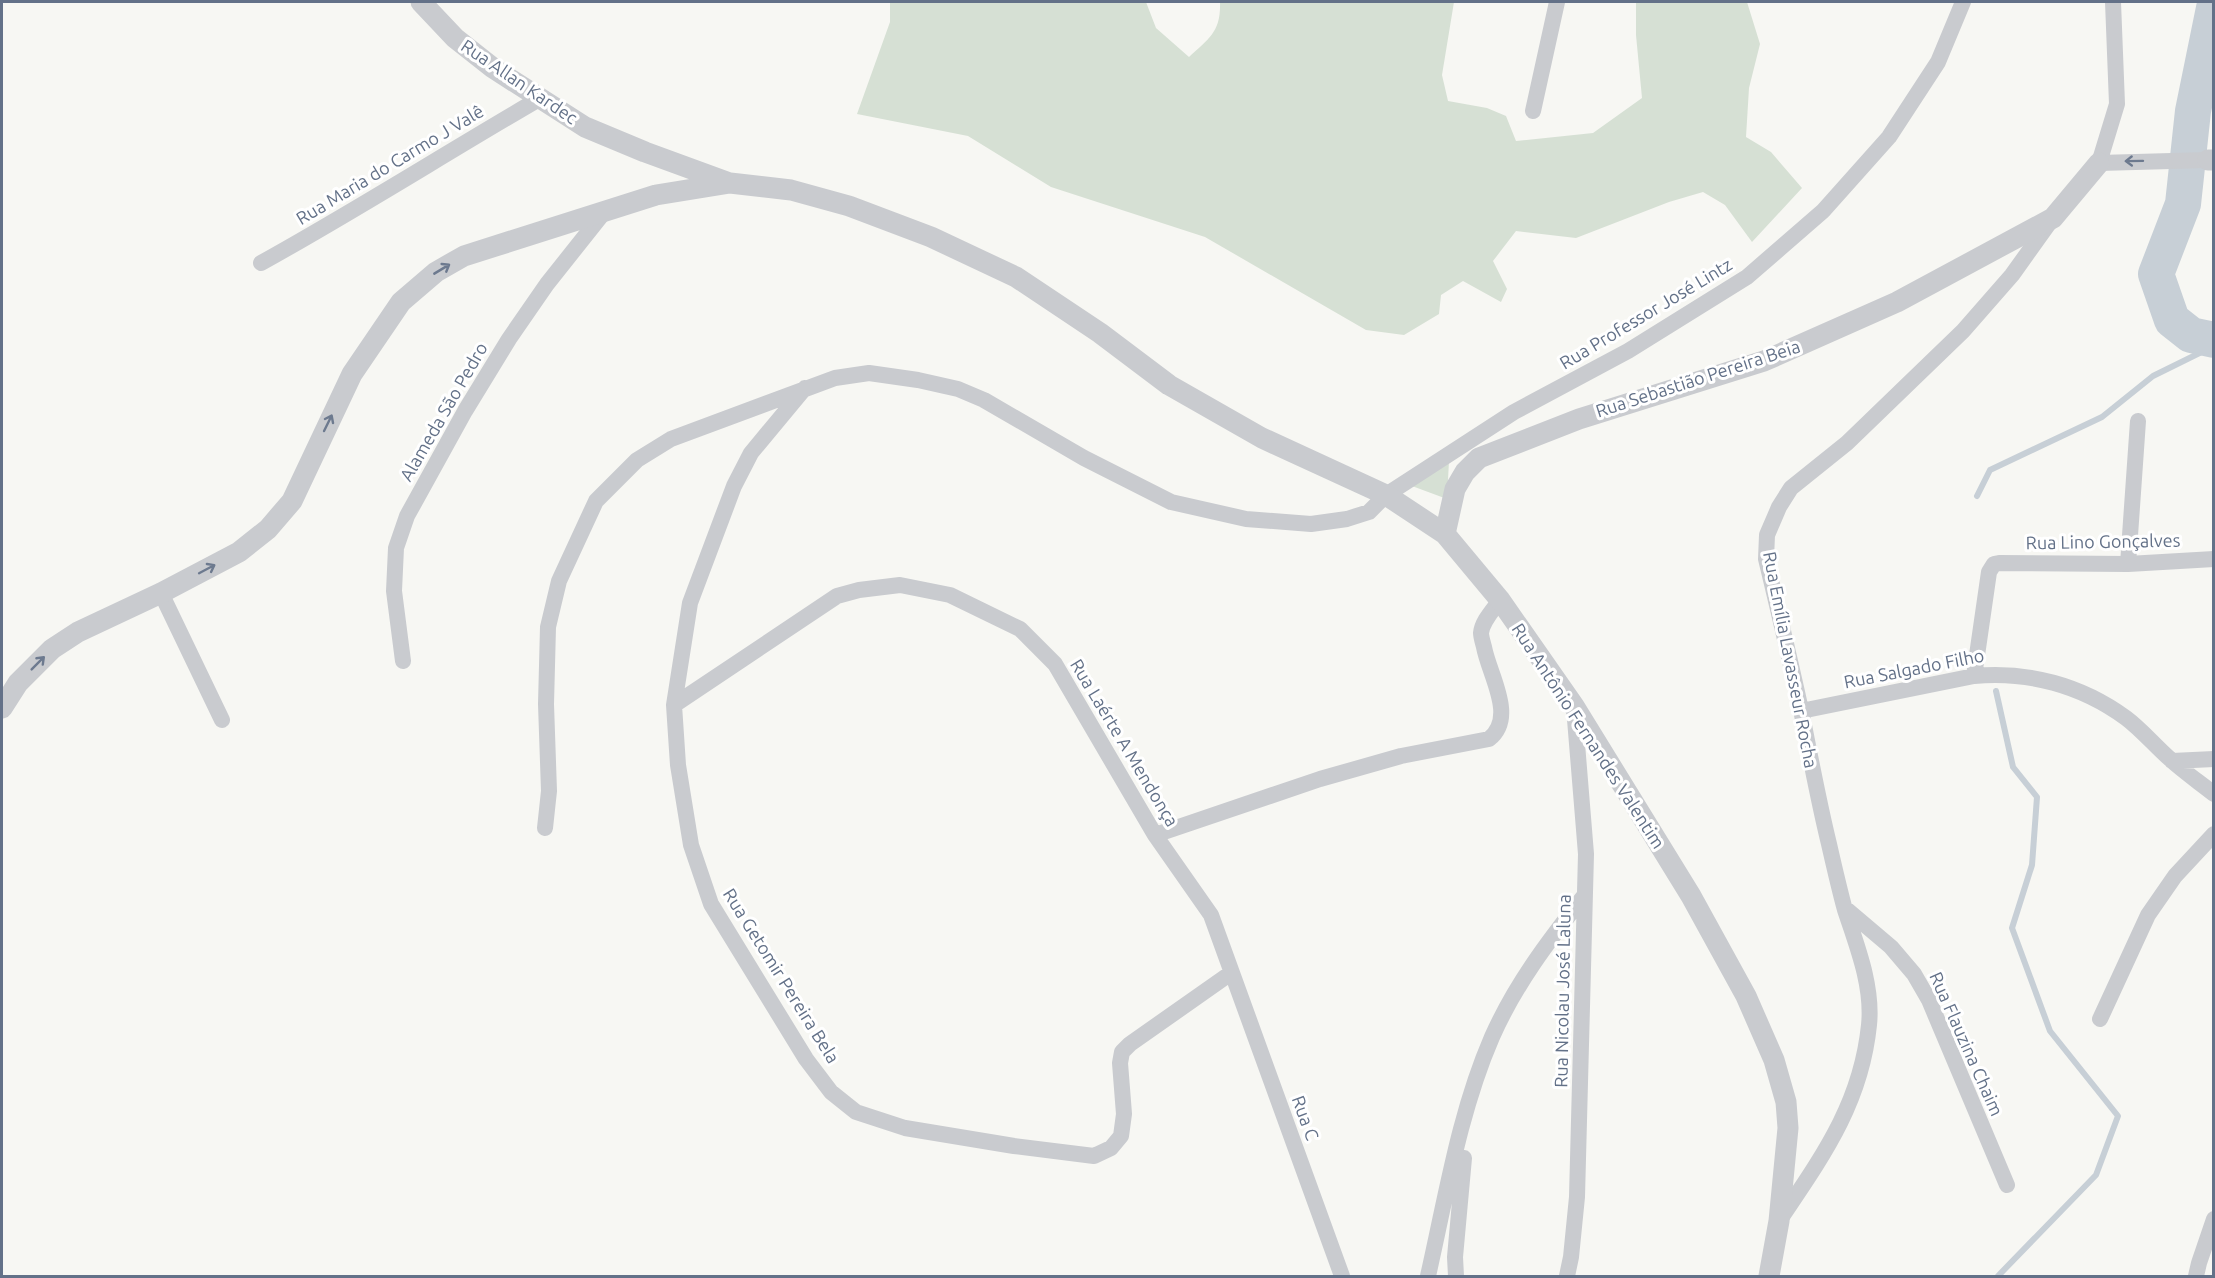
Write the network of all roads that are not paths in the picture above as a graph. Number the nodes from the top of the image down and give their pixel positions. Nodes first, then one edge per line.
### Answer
1 (421, 2) edge
2 (1557, 2) edge
3 (1963, 2) edge
4 (2113, 2) edge
5 (539, 99) junction
6 (1533, 111) dead end
7 (2211, 160) edge
8 (2099, 163) junction
9 (730, 183) junction
10 (605, 211) junction
11 (2053, 218) junction
12 (261, 263) dead end
13 (806, 388) junction
14 (2138, 421) dead end
15 (1386, 495) junction
16 (1445, 534) junction
17 (2214, 559) edge
18 (2128, 564) junction
19 (161, 593) junction
20 (1500, 600) junction
21 (403, 661) dead end
22 (1974, 676) junction
23 (674, 705) junction
24 (1574, 706) junction
25 (2, 708) edge
26 (1801, 711) junction
27 (222, 720) dead end
28 (2214, 759) edge
29 (2172, 761) junction
30 (2214, 794) edge
31 (545, 828) dead end
32 (2214, 834) edge
33 (1155, 835) junction
34 (1584, 896) junction
35 (1845, 907) junction
36 (1231, 973) junction
37 (2100, 1019) dead end
38 (1474, 1086) junction
39 (2007, 1185) dead end
40 (2214, 1219) edge
41 (1779, 1221) junction
42 (1342, 1276) edge
43 (1428, 1276) edge
44 (1456, 1276) edge
45 (1567, 1276) edge
46 (1770, 1276) edge
47 (2196, 1276) edge

1 - 5 street, Rua Allan Kardec
2 - 6 street
3 - 15 street, Rua Professor José Lintz
4 - 8 street
5 - 9 street, Rua Allan Kardec
5 - 12 street, Rua Maria do Carmo J Valê
7 -> 8 street
8 - 11 street, Rua Emília Lavasseur Rocha
9 - 10 street, Rua Antônio Fernandes Valentim
9 - 15 street, Rua Antônio Fernandes Valentim
19 -> 10 street, Rua Antônio Fernandes Valentim
10 - 21 street, Alameda São Pedro
11 - 16 street, Rua Sebastião Pereira Beia
11 - 26 street, Rua Emília Lavasseur Rocha
13 - 15 street, Rua Professor José Lintz
13 - 23 street, Rua Getomir Pereira Bela
13 - 31 street, Rua Professor José Lintz
14 - 18 street
15 - 16 street, Rua Antônio Fernandes Valentim
16 - 20 street, Rua Antônio Fernandes Valentim
17 - 18 street, Rua Lino Gonçalves
18 - 22 street, Rua Lino Gonçalves
25 -> 19 street, Rua Antônio Fernandes Valentim
19 - 27 street
20 - 24 street, Rua Antônio Fernandes Valentim
20 - 33 street
22 - 26 street, Rua Salgado Filho
22 - 29 street, Rua Salgado Filho
23 - 33 street, Rua Laérte A Mendonça
23 - 36 street, Rua Getomir Pereira Bela
24 - 34 street, Rua Nicolau José Laluna
24 - 41 street, Rua Antônio Fernandes Valentim
26 - 35 street, Rua Emília Lavasseur Rocha
28 - 29 street
29 - 30 street, Rua Salgado Filho
32 - 37 street
33 - 36 street, Rua Laérte A Mendonça
34 - 38 street
34 - 45 street, Rua Nicolau José Laluna
35 - 39 street, Rua Flauzina Chaim
35 - 41 street, Rua Emília Lavasseur Rocha
36 - 42 street, Rua C
38 - 43 street
38 - 44 street
40 - 47 street
41 - 46 street, Rua Antônio Fernandes Valentim

